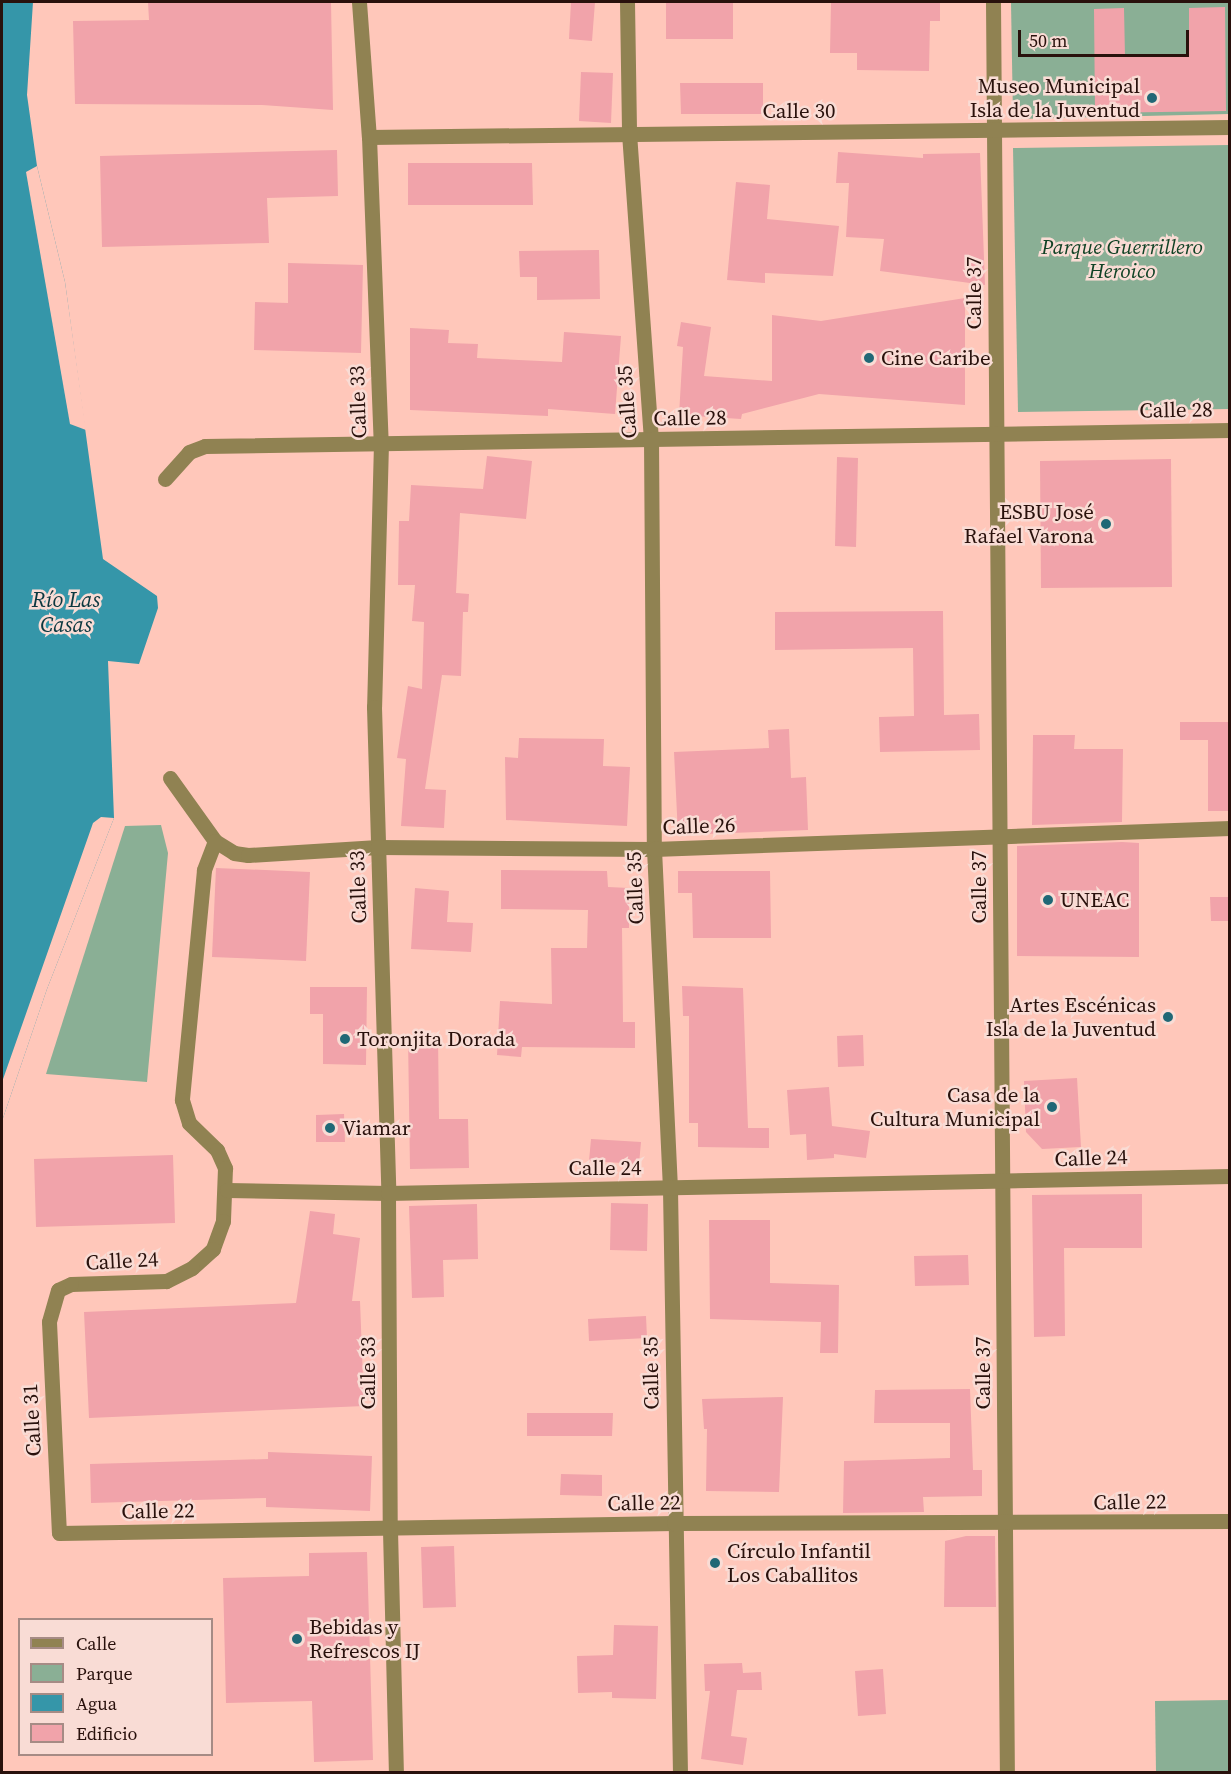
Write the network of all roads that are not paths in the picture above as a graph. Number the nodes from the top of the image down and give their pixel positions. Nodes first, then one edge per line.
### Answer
1 (359, 2) edge
2 (627, 2) edge
3 (993, 2) edge
4 (1230, 127) edge
5 (994, 132) junction
6 (629, 133) junction
7 (369, 138) junction
8 (1230, 430) edge
9 (996, 433) junction
10 (651, 439) junction
11 (381, 443) junction
12 (165, 479) dead end
13 (170, 778) dead end
14 (1230, 828) edge
15 (999, 836) junction
16 (215, 841) junction
17 (378, 847) junction
18 (654, 849) junction
19 (1230, 1176) edge
20 (1002, 1182) junction
21 (670, 1189) junction
22 (227, 1190) junction
23 (388, 1192) junction
24 (51, 1305) joint
25 (1230, 1521) edge
26 (675, 1523) junction
27 (1005, 1524) junction
28 (390, 1530) junction
29 (59, 1533) joint
30 (396, 1773) edge
31 (680, 1773) edge
32 (1007, 1773) edge

1 - 7 street, Calle 33
2 - 6 street, Calle 35
3 - 5 street, Calle 37
4 - 5 street, Calle 30
5 - 6 street, Calle 30
5 - 9 street, Calle 37
6 - 7 street, Calle 30
6 - 10 street, Calle 35
7 - 11 street, Calle 33
8 - 9 street, Calle 28
9 - 10 street, Calle 28
9 - 15 street, Calle 37
10 - 11 street, Calle 28
10 - 18 street, Calle 35
11 - 12 street, Calle 28
11 - 17 street, Calle 33
13 - 16 street, Calle 26
14 - 15 street, Calle 26
15 - 18 street, Calle 26
15 - 20 street, Calle 37
16 - 17 street, Calle 26
16 - 22 street
17 - 18 street, Calle 26
17 - 23 street, Calle 33
18 - 21 street, Calle 35
19 - 20 street, Calle 24
20 - 21 street, Calle 24
20 - 27 street, Calle 37
21 - 23 street, Calle 24
21 - 26 street, Calle 35
22 - 23 street, Calle 24
22 - 24 street, Calle 24
23 - 28 street, Calle 33
24 - 29 street, Calle 31
25 - 27 street, Calle 22
26 - 27 street, Calle 22
26 - 28 street, Calle 22
26 - 31 street, Calle 35
27 - 32 street, Calle 37
28 - 29 street, Calle 22
28 - 30 street, Calle 33

